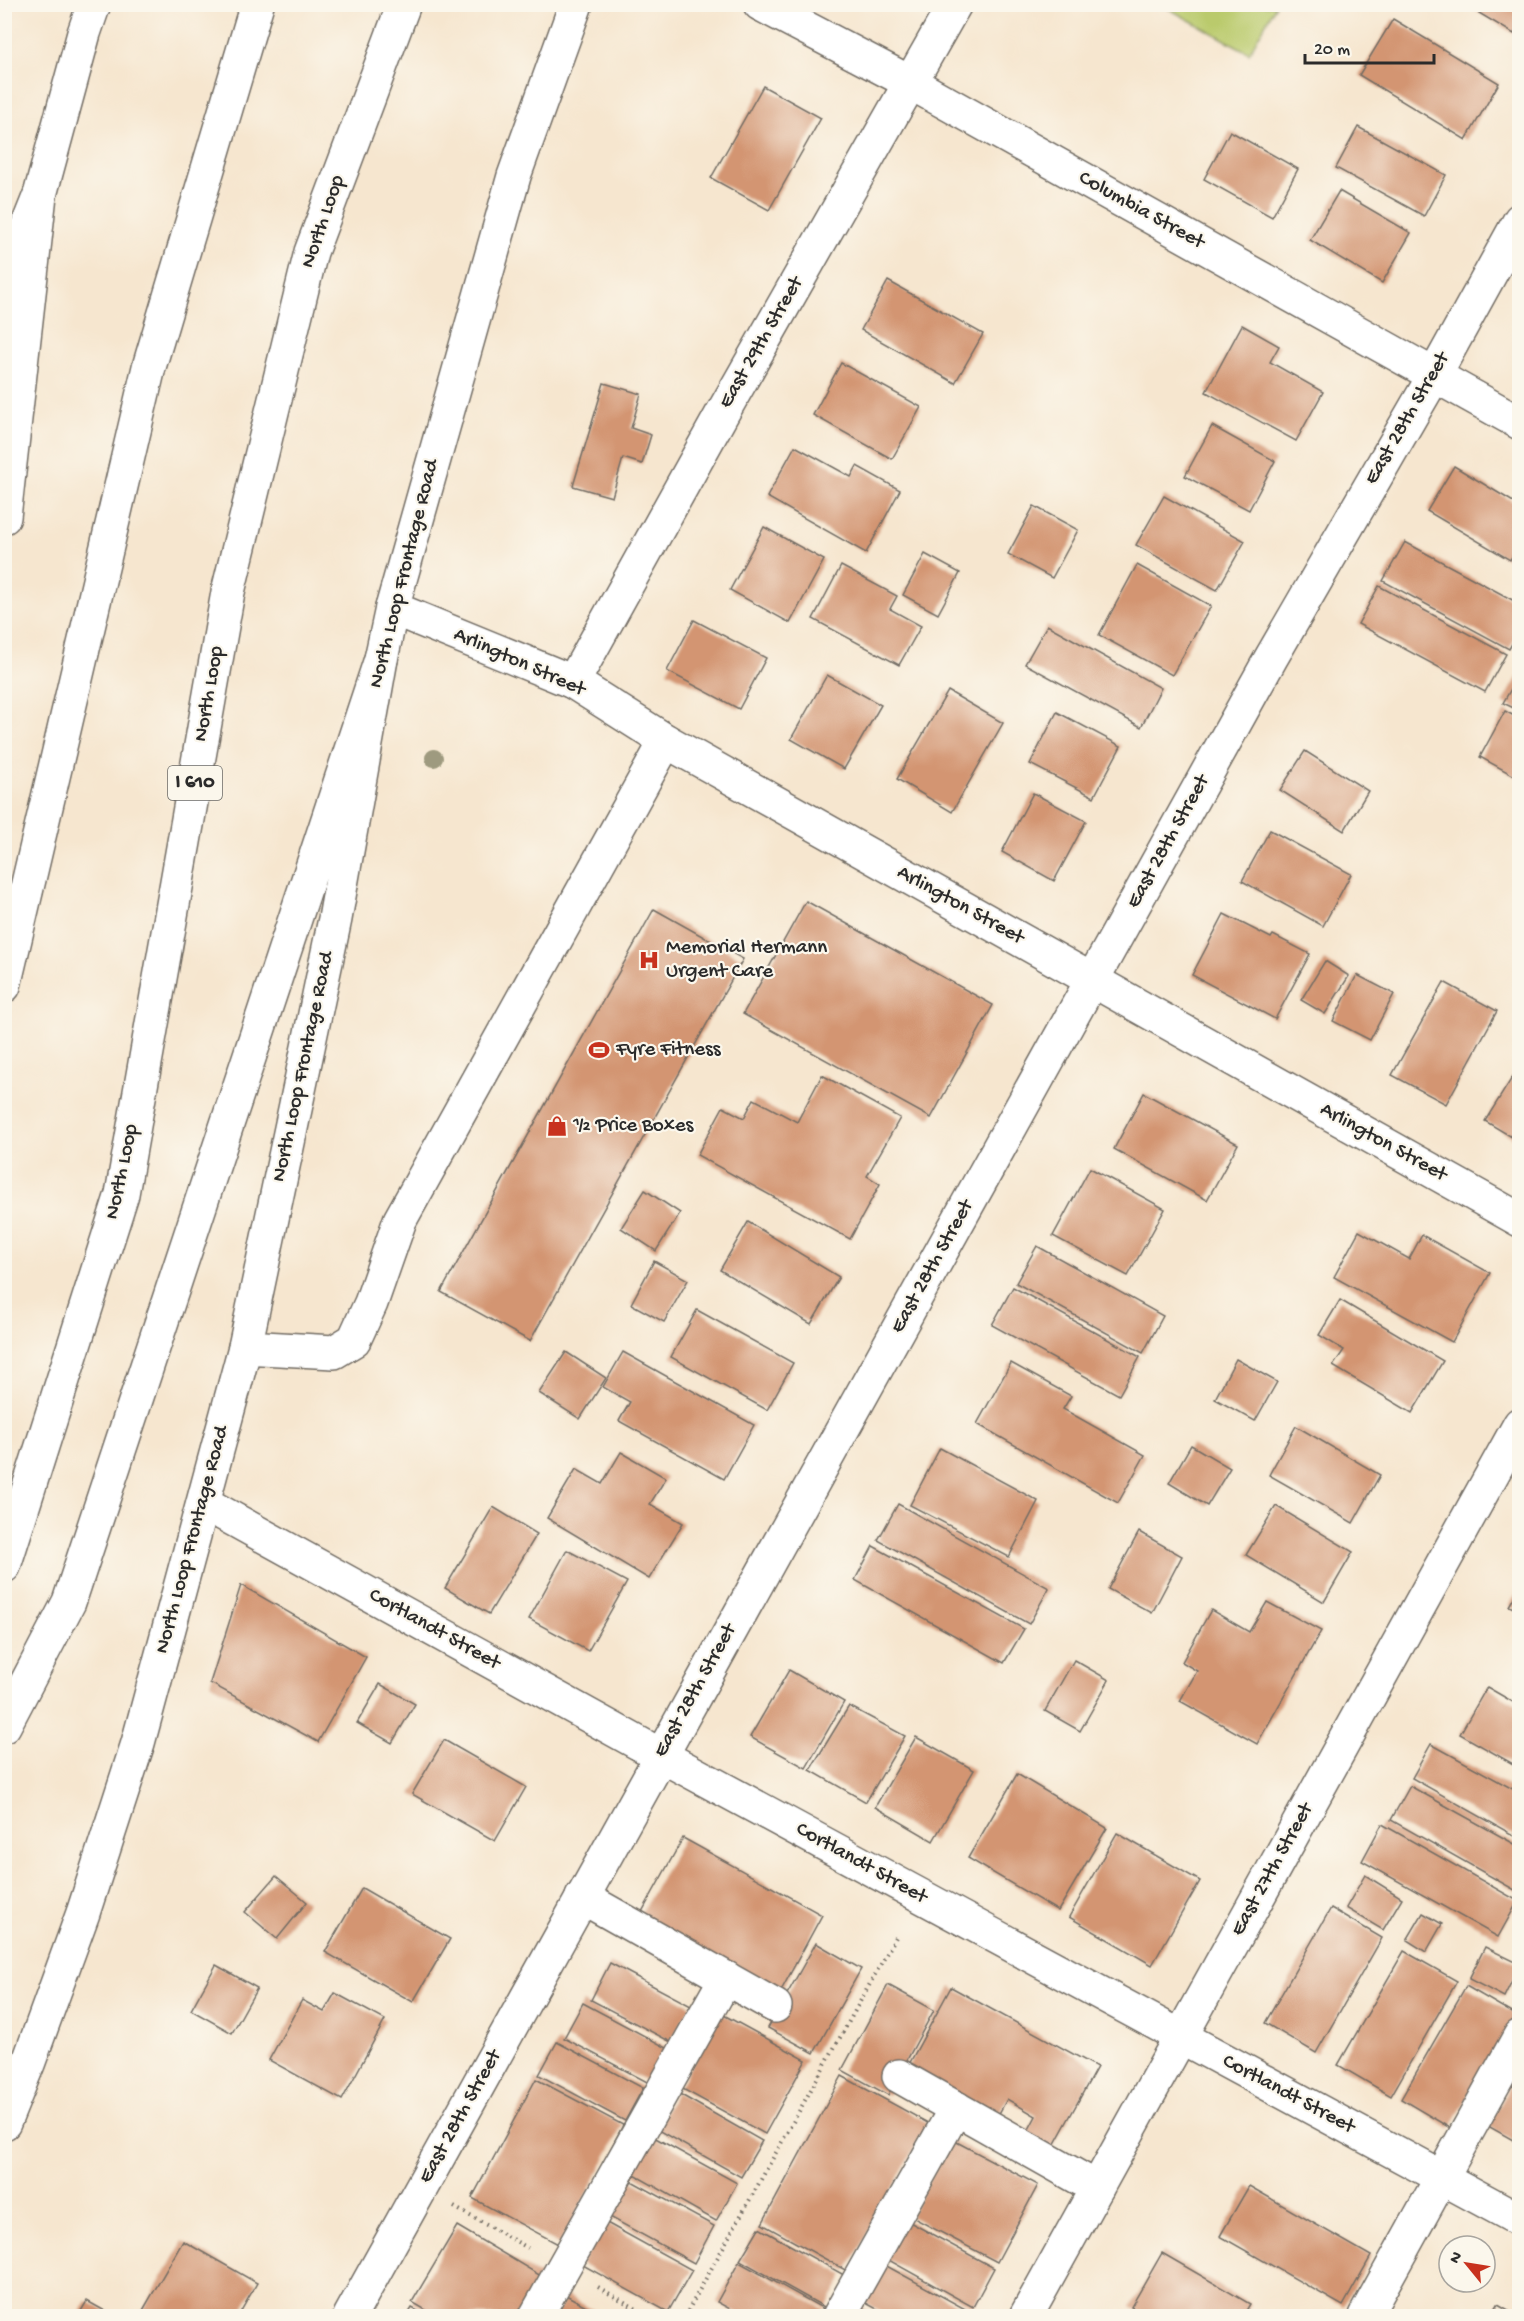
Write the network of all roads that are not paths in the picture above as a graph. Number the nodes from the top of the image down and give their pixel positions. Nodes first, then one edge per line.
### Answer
1 (94, 4) edge
2 (257, 4) edge
3 (404, 4) edge
4 (576, 4) edge
5 (760, 4) edge
6 (955, 4) edge
7 (911, 83) junction
8 (40, 195) junction
9 (1520, 220) edge
10 (4, 285) edge
11 (1434, 376) junction
12 (1520, 423) edge
13 (4, 517) edge
14 (392, 608) junction
15 (381, 659) junction
16 (573, 682) junction
17 (666, 741) junction
18 (1093, 980) junction
19 (4, 986) edge
20 (1520, 1220) edge
21 (245, 1347) junction
22 (1520, 1424) edge
23 (204, 1503) junction
24 (4, 1566) edge
25 (4, 1726) edge
26 (660, 1755) junction
27 (582, 1897) junction
28 (726, 1978) junction
29 (775, 2006) dead end
30 (1520, 2036) edge
31 (1180, 2037) junction
32 (899, 2076) dead end
33 (956, 2108) junction
34 (4, 2123) edge
35 (1441, 2178) junction
36 (1097, 2187) junction
37 (1520, 2220) edge
38 (350, 2316) edge
39 (536, 2316) edge
40 (839, 2316) edge
41 (1026, 2316) edge
42 (1365, 2316) edge

1 - 8 main road
2 - 19 main road
3 - 24 main road, North Loop / I 610
4 - 14 main road, North Loop Frontage Road
5 - 7 main road, Columbia Street
6 - 7 main road, East 29th Street
7 - 11 main road, Columbia Street
7 - 16 main road, East 29th Street
8 - 10 main road
8 - 13 main road
9 - 11 main road, East 28th Street
11 - 12 main road, Columbia Street
11 - 18 main road, East 28th Street
14 - 15 main road, North Loop Frontage Road
14 - 16 main road, Arlington Street
15 - 21 main road, North Loop Frontage Road
15 - 25 main road
16 - 17 main road, Arlington Street
17 - 18 main road, Arlington Street
17 - 21 main road
18 - 20 main road, Arlington Street
18 - 26 main road, East 28th Street
21 - 23 main road, North Loop Frontage Road
22 - 31 main road, East 27th Street
23 - 26 main road, Cortlandt Street
23 - 34 main road, North Loop Frontage Road
26 - 27 main road, East 28th Street
26 - 31 main road, Cortlandt Street
27 - 28 main road
27 - 38 main road, East 28th Street
28 - 29 main road
28 - 39 main road
30 - 35 main road
31 - 35 main road, Cortlandt Street
31 - 36 main road, East 27th Street
32 - 33 main road
33 - 36 main road
33 - 40 main road
35 - 37 main road, Cortlandt Street
35 - 42 main road
36 - 41 main road, East 27th Street

